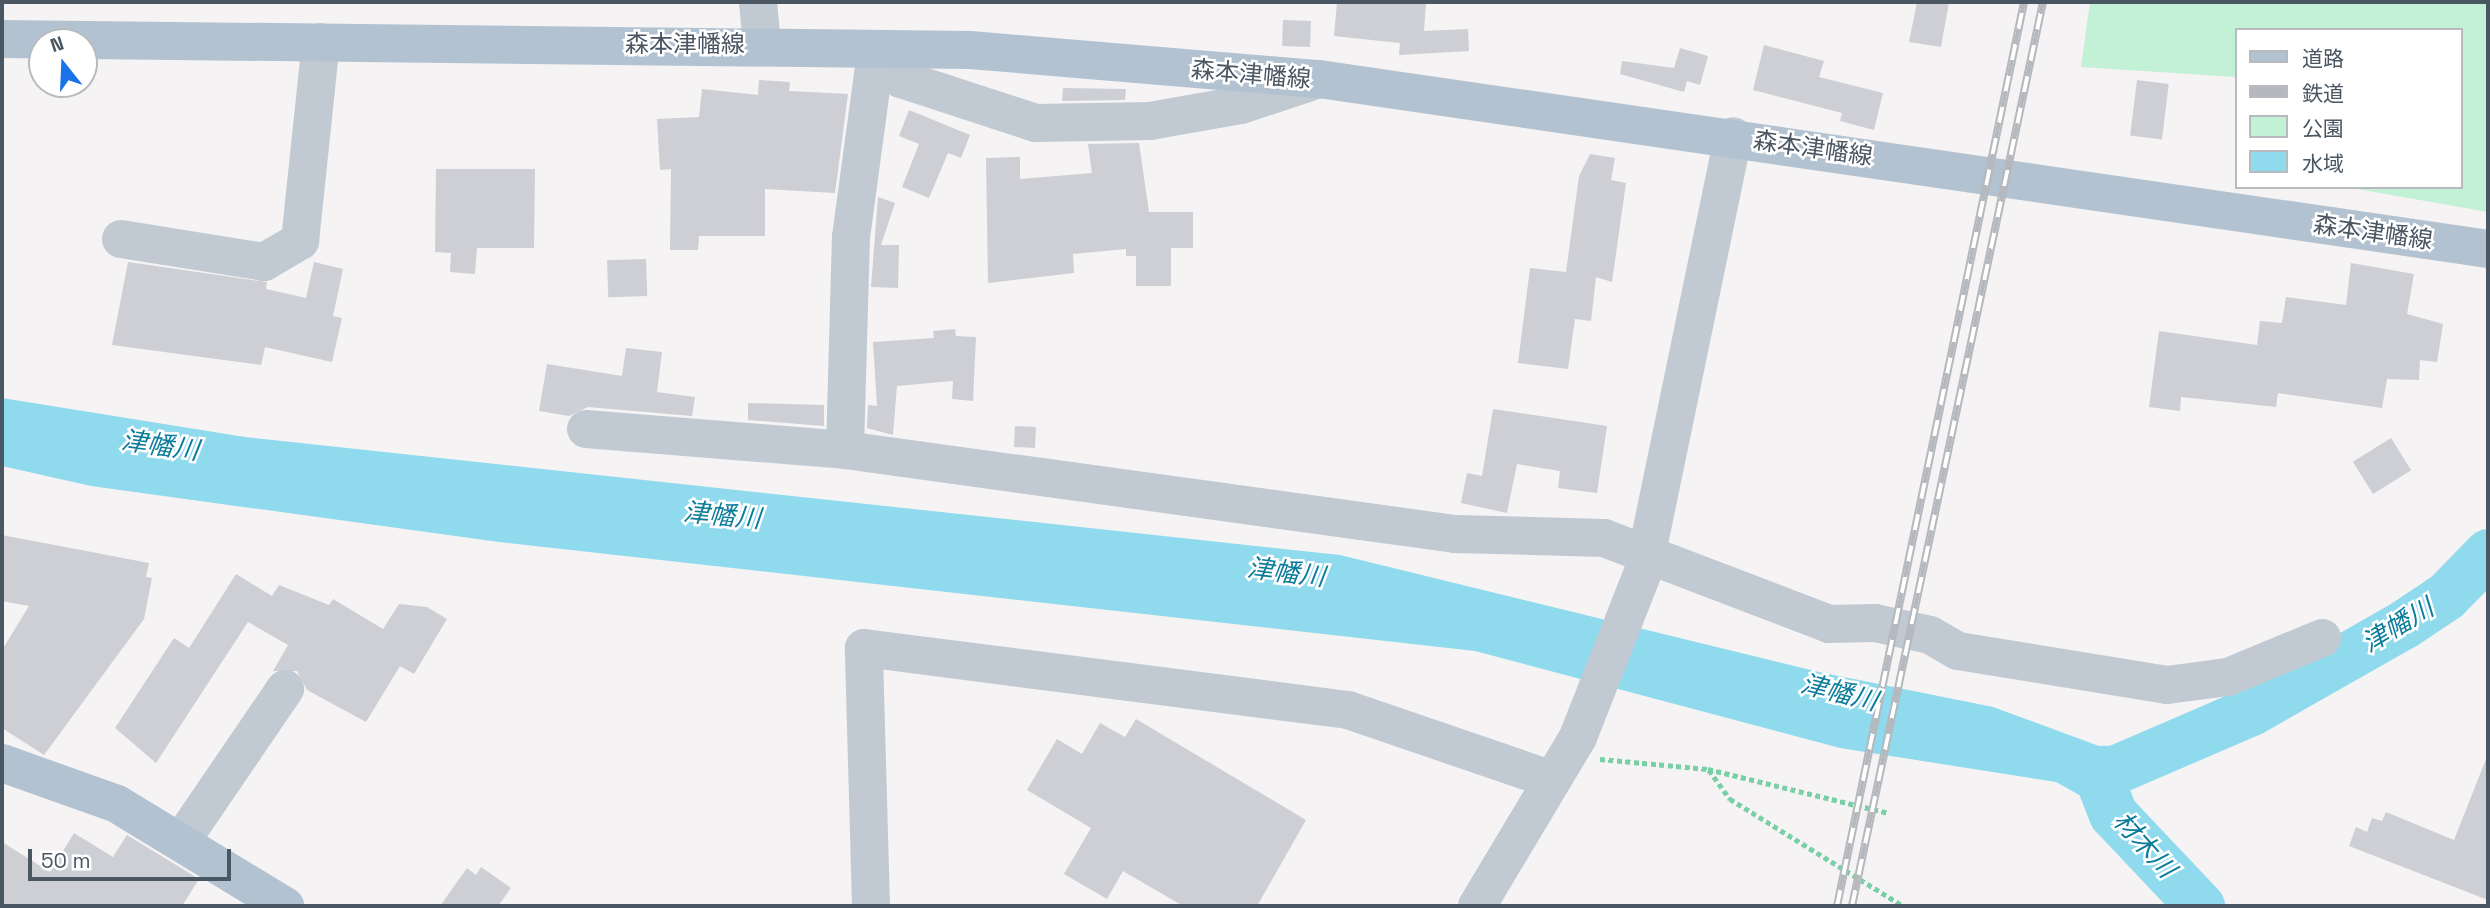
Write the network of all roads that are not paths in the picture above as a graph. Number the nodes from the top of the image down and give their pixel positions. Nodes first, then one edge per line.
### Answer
1 (758, 2) edge
2 (2, 39) edge
3 (321, 42) junction
4 (762, 44) junction
5 (876, 51) junction
6 (1319, 79) junction
7 (1733, 136) junction
8 (121, 239) dead end
9 (2488, 249) edge
10 (586, 429) dead end
11 (845, 450) junction
12 (1645, 564) junction
13 (2322, 638) dead end
14 (285, 690) dead end
15 (2, 763) edge
16 (1552, 780) junction
17 (182, 840) junction
18 (285, 906) edge
19 (871, 906) edge
20 (1477, 906) edge

1 - 4 street
2 - 3 main road, 森本津幡線
3 - 4 main road, 森本津幡線
3 - 8 street
4 - 5 main road, 森本津幡線
5 - 6 main road, 森本津幡線
5 - 6 street
5 - 11 street
6 - 7 main road, 森本津幡線
7 - 9 main road, 森本津幡線
7 - 12 street
10 - 11 street
11 - 12 street
12 - 13 street
12 - 16 street
14 - 17 street
15 - 17 main road
16 - 19 street
16 - 20 street
17 - 18 main road

